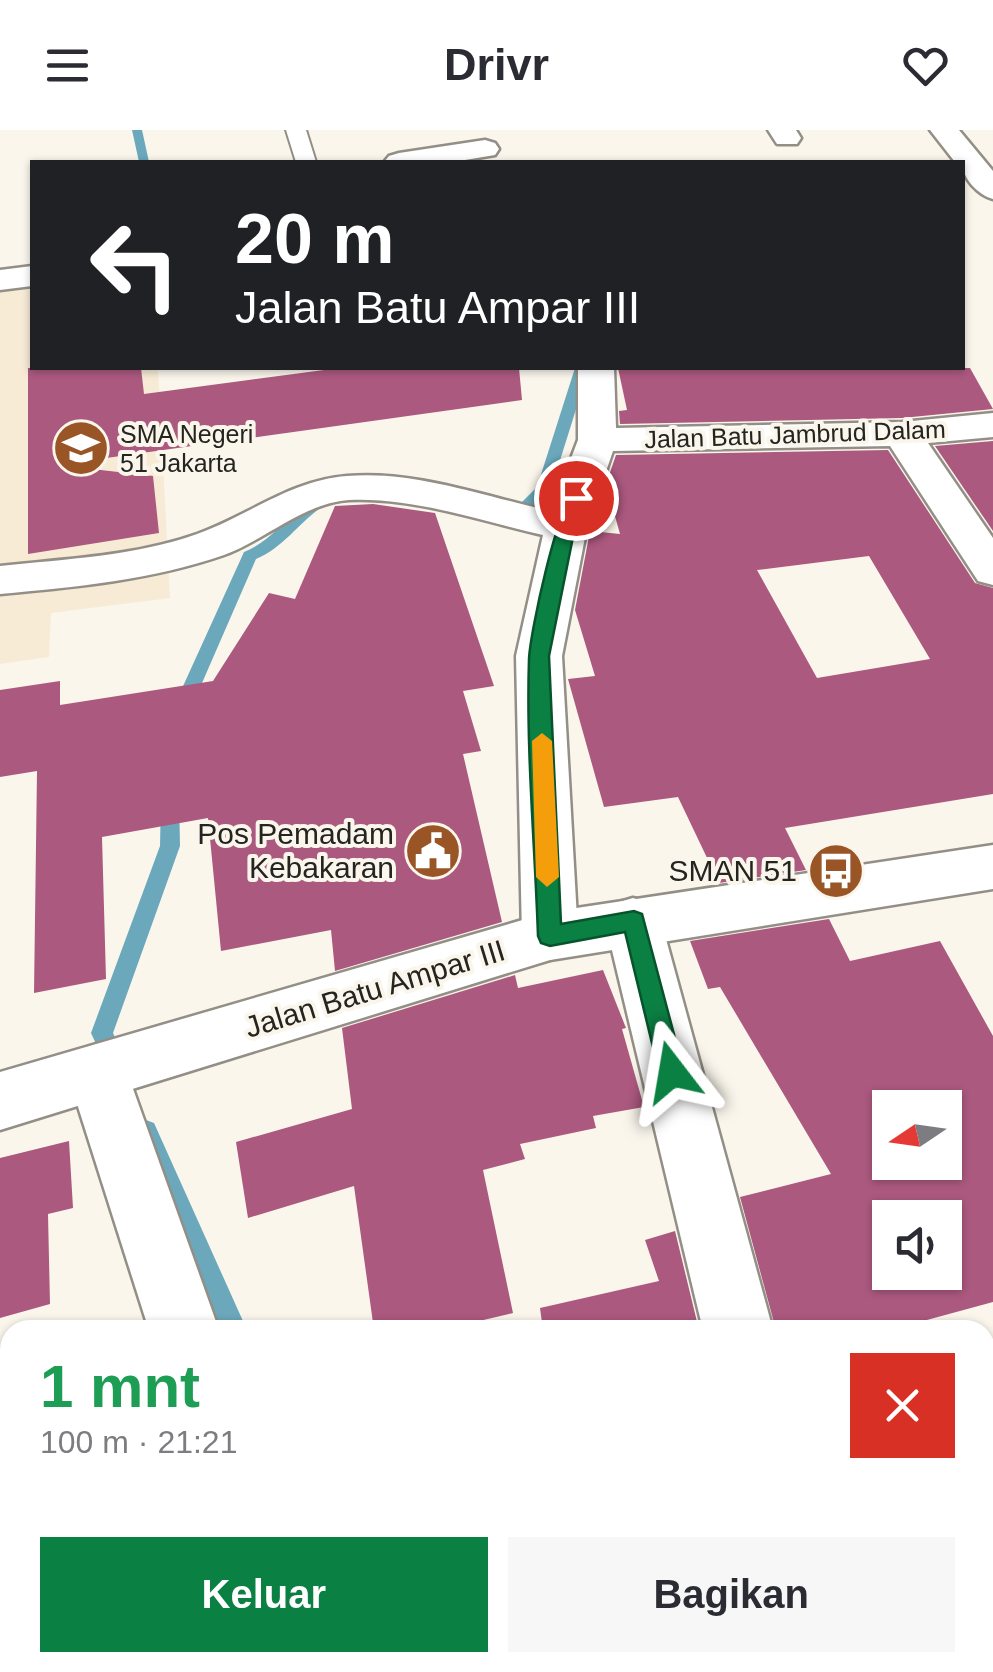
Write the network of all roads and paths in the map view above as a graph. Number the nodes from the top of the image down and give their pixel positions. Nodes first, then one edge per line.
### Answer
1 (296, 130) edge
2 (944, 130) edge
3 (485, 147) edge
4 (305, 160) edge
5 (410, 160) edge
6 (961, 160) edge
7 (965, 167) edge
8 (988, 208) edge
9 (30, 276) edge
10 (0, 280) edge
11 (596, 370) edge
12 (993, 425) edge
13 (902, 434) junction
14 (597, 440) junction
15 (533, 520) junction
16 (993, 571) edge
17 (0, 580) edge
18 (993, 867) edge
19 (634, 921) junction
20 (550, 936) junction
21 (102, 1071) junction
22 (0, 1101) edge
23 (181, 1320) edge
24 (735, 1320) edge

1 - 4 lane
2 - 6 street
3 - 5 street
7 - 8 street
9 - 10 street
11 - 14 street
12 - 13 street, Jalan Batu Jambrud Dalam
13 - 14 street, Jalan Batu Jambrud Dalam
13 - 16 street
14 - 15 street
15 - 17 street
15 - 20 street
18 - 19 street, Jalan Batu Ampar III
19 - 20 street, Jalan Batu Ampar III
19 - 24 street
20 - 21 street, Jalan Batu Ampar III
21 - 22 street, Jalan Batu Ampar III
21 - 23 street

